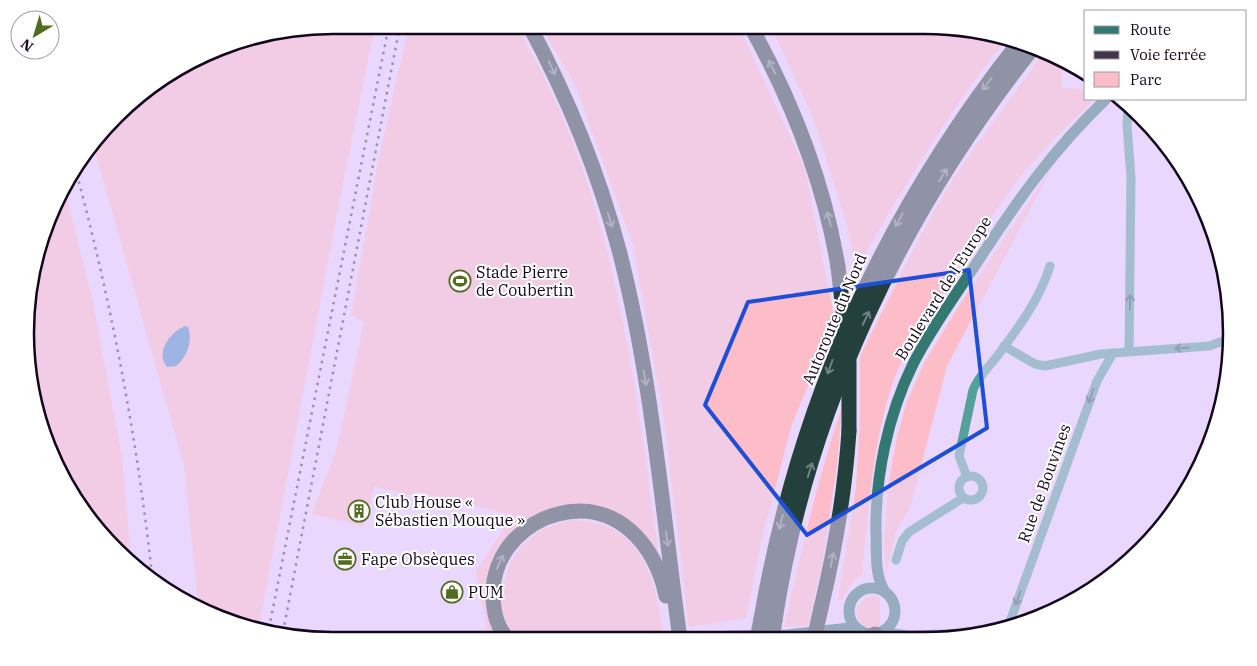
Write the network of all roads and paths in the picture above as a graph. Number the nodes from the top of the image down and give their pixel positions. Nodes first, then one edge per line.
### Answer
1 (534, 34) edge
2 (754, 34) edge
3 (1015, 48) edge
4 (1029, 53) edge
5 (1105, 100) edge
6 (1128, 114) edge
7 (1050, 266) dead end
8 (1223, 341) edge
9 (1004, 346) junction
10 (1129, 351) junction
11 (1113, 353) junction
12 (967, 477) junction
13 (963, 498) junction
14 (876, 527) junction
15 (896, 560) dead end
16 (862, 590) junction
17 (885, 592) junction
18 (849, 607) junction
19 (896, 615) junction
20 (1011, 619) edge
21 (768, 620) junction
22 (503, 632) edge
23 (676, 632) edge
24 (676, 632) edge
25 (761, 632) edge
26 (771, 632) edge
27 (817, 632) edge
28 (821, 632) edge
29 (830, 632) edge
30 (863, 632) edge
31 (867, 632) edge
32 (875, 632) edge
33 (909, 632) edge

1 -> 23 highway
27 -> 2 highway, bridge
3 -> 21 highway, Autoroute du Nord
21 -> 4 highway, Autoroute du Nord
5 - 14 street, Boulevard de l'Europe
10 -> 6 street
7 - 9 street
8 -> 10 street
9 - 11 street
9 - 12 street
10 - 11 street
11 -> 20 street, Rue de Bouvines
12 - 13 street
12 - 13 street
13 - 15 street
14 - 16 street, Boulevard de l'Europe
14 - 17 street, Boulevard de l'Europe
16 - 17 street
16 - 18 street
17 - 19 street
18 - 28 street
18 - 31 street
19 - 32 street
19 - 33 street
21 - 25 highway, Autoroute du Nord, bridge
21 - 26 highway, Autoroute du Nord, bridge
22 -> 24 highway
29 - 30 street

